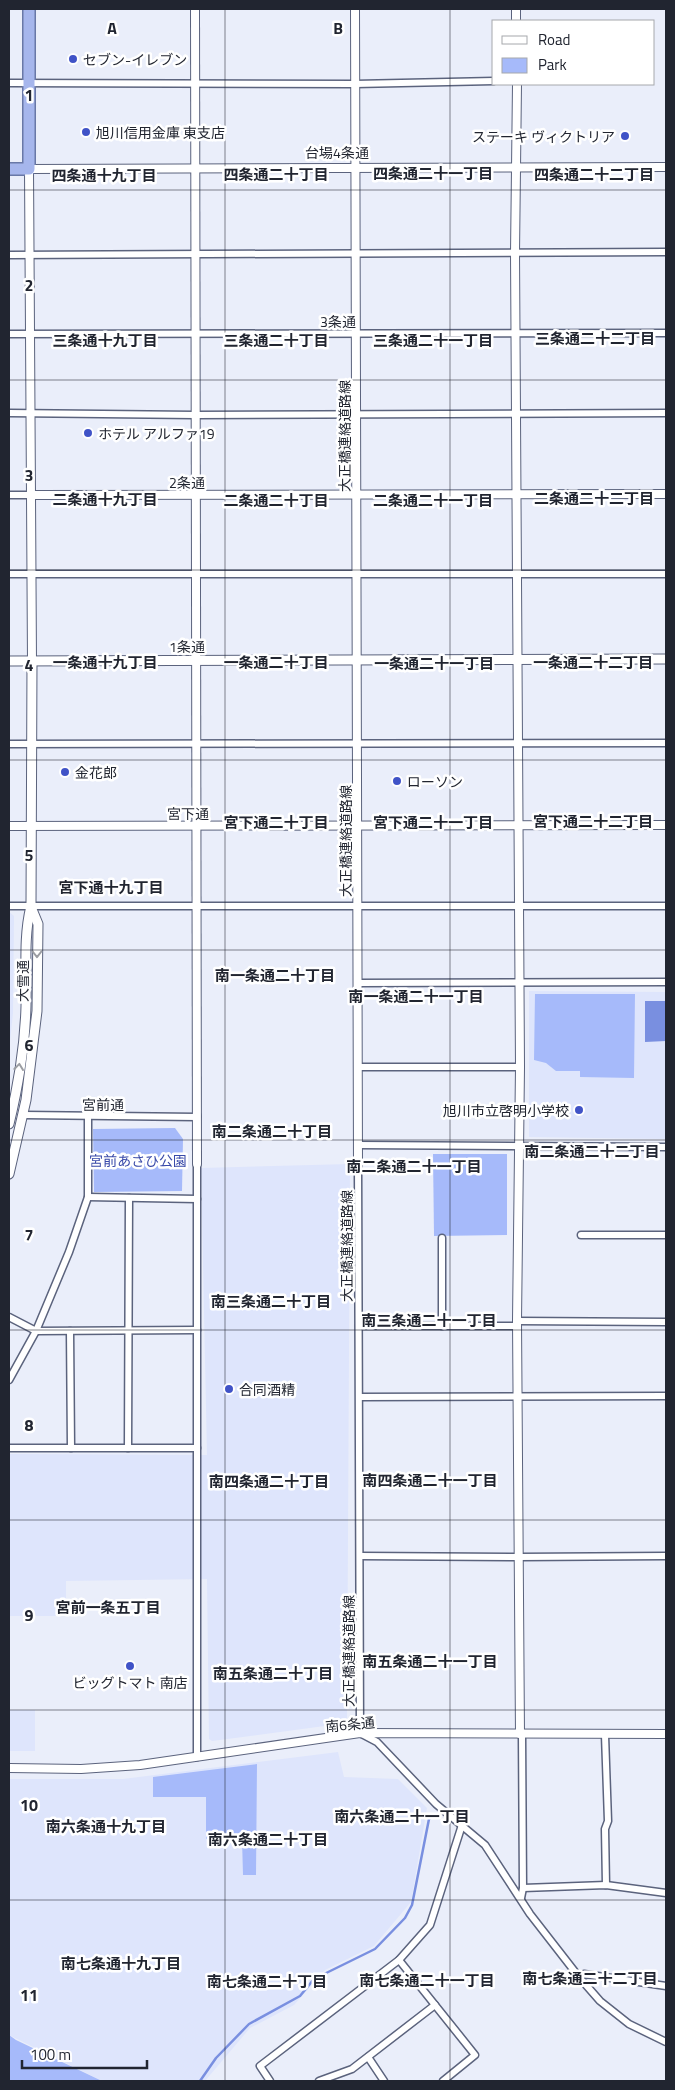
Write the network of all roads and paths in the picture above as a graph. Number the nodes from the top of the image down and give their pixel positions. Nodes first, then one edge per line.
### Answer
1 (29, 9) edge
2 (195, 9) edge
3 (355, 9) edge
4 (492, 81) edge
5 (9, 83) edge
6 (29, 83) junction
7 (194, 84) junction
8 (355, 84) junction
9 (517, 85) edge
10 (666, 167) edge
11 (196, 168) junction
12 (355, 168) junction
13 (517, 168) junction
14 (9, 169) edge
15 (29, 169) junction
16 (666, 252) edge
17 (356, 253) junction
18 (515, 253) junction
19 (9, 255) edge
20 (30, 255) junction
21 (194, 255) junction
22 (517, 333) junction
23 (666, 333) edge
24 (9, 334) edge
25 (30, 334) junction
26 (195, 334) junction
27 (356, 334) junction
28 (9, 412) edge
29 (31, 412) junction
30 (517, 413) junction
31 (666, 413) edge
32 (356, 414) junction
33 (195, 415) junction
34 (195, 494) junction
35 (517, 494) junction
36 (666, 494) edge
37 (9, 495) edge
38 (31, 495) junction
39 (357, 495) junction
40 (9, 574) edge
41 (31, 574) junction
42 (357, 574) junction
43 (518, 574) junction
44 (666, 574) edge
45 (196, 575) junction
46 (517, 659) junction
47 (666, 659) edge
48 (197, 660) junction
49 (357, 660) junction
50 (9, 661) edge
51 (32, 661) junction
52 (666, 743) edge
53 (9, 744) edge
54 (32, 744) junction
55 (358, 744) junction
56 (518, 744) junction
57 (197, 745) junction
58 (31, 825) junction
59 (518, 825) junction
60 (666, 825) edge
61 (9, 826) edge
62 (198, 826) junction
63 (358, 826) junction
64 (519, 905) junction
65 (9, 906) edge
66 (31, 906) junction
67 (197, 906) junction
68 (358, 906) junction
69 (666, 906) edge
70 (666, 982) edge
71 (358, 983) junction
72 (519, 983) junction
73 (358, 1067) junction
74 (520, 1068) junction
75 (24, 1116) junction
76 (88, 1117) junction
77 (197, 1117) junction
78 (9, 1118) edge
79 (358, 1145) junction
80 (518, 1147) junction
81 (666, 1147) edge
82 (197, 1164) joint
83 (358, 1164) joint
84 (9, 1174) edge
85 (88, 1197) junction
86 (129, 1198) junction
87 (197, 1199) junction
88 (581, 1235) dead end
89 (666, 1235) edge
90 (442, 1238) dead end
91 (9, 1317) edge
92 (666, 1322) edge
93 (517, 1323) junction
94 (359, 1326) junction
95 (442, 1326) junction
96 (197, 1330) junction
97 (36, 1331) junction
98 (70, 1331) junction
99 (129, 1331) junction
100 (9, 1380) edge
101 (666, 1396) edge
102 (360, 1397) junction
103 (518, 1397) junction
104 (9, 1448) edge
105 (71, 1448) junction
106 (128, 1448) junction
107 (197, 1448) junction
108 (360, 1556) junction
109 (666, 1556) edge
110 (520, 1558) junction
111 (360, 1733) junction
112 (521, 1734) junction
113 (666, 1734) edge
114 (605, 1735) junction
115 (197, 1758) junction
116 (9, 1768) edge
117 (462, 1825) junction
118 (606, 1886) junction
119 (523, 1888) junction
120 (666, 1893) edge
121 (521, 1898) junction
122 (399, 1960) junction
123 (579, 1977) junction
124 (666, 1986) edge
125 (435, 2005) junction
126 (666, 2042) edge
127 (368, 2057) junction
128 (270, 2081) edge
129 (319, 2081) edge
130 (384, 2081) edge
131 (443, 2081) edge

1 - 6 highway, 大雪通
2 - 7 street
3 - 8 street, 大正橋連絡道路線
4 - 8 street
5 - 6 street
6 - 7 street
6 - 15 highway, 大雪通
7 - 8 street
7 - 11 street
8 - 12 street, 大正橋連絡道路線
9 - 13 street
10 - 13 street, 台場4条通
11 - 12 street, 台場4条通
11 - 15 street, 台場4条通
11 - 21 street
12 - 13 street, 台場4条通
12 - 17 street, 大正橋連絡道路線
13 - 18 street
14 - 15 highway, 台場4条通
15 - 20 street, 大雪通
16 - 18 street
17 - 18 street
17 - 21 street
17 - 27 street, 大正橋連絡道路線
18 - 22 street
19 - 20 street
20 - 21 street
20 - 25 street, 大雪通
21 - 26 street
22 - 23 street, 3条通
22 - 27 street, 3条通
22 - 30 street
24 - 25 street, 3条通
25 - 26 street, 3条通
25 - 29 street, 大雪通
26 - 27 street, 3条通
26 - 33 street
27 - 32 street, 大正橋連絡道路線
28 - 29 street
29 - 33 street
29 - 38 street, 大雪通
30 - 31 street
30 - 32 street
30 - 35 street
32 - 33 street
32 - 39 street, 大正橋連絡道路線
33 - 34 street
34 - 38 street, 2条通
34 - 39 street, 2条通
34 - 45 street
35 - 36 street, 2条通
35 - 39 street, 2条通
35 - 43 street
37 - 38 street, 2条通
38 - 41 street, 大雪通
39 - 42 street, 大正橋連絡道路線
40 - 41 street
41 - 45 street
41 - 51 street, 大雪通
42 - 43 street
42 - 45 street
42 - 49 street, 大正橋連絡道路線
43 - 44 street
43 - 46 street
45 - 48 street
46 - 47 main road, 1条通
46 - 49 main road, 1条通
46 - 56 street
48 - 49 main road, 1条通
48 - 51 main road, 1条通
48 - 57 street
49 - 55 street, 大正橋連絡道路線
50 - 51 main road, 1条通
51 - 54 main road, 大雪通
52 - 56 street
53 - 54 street
54 - 57 street
54 - 58 main road, 大雪通
55 - 56 street
55 - 57 street
55 - 63 street, 大正橋連絡道路線
56 - 59 street
57 - 62 street
58 - 61 street, 宮下通
58 - 62 street, 宮下通
58 - 66 main road, 大雪通
59 - 60 street, 宮下通
59 - 63 street, 宮下通
59 - 64 street
62 - 63 street, 宮下通
62 - 67 street
63 - 68 street, 大正橋連絡道路線
64 - 68 street
64 - 69 street
64 - 72 street
65 - 66 street
66 - 67 street
66 -> 75 main road, 大雪通
78 -> 66 main road, 大雪通
67 - 68 street
67 - 77 street
68 - 71 street, 大正橋連絡道路線
70 - 72 street
71 - 72 street
71 - 73 street, 大正橋連絡道路線
72 - 74 street
73 - 74 street
73 - 79 street, 大正橋連絡道路線
74 - 80 street
75 - 76 street, 宮前通
75 - 78 street, 宮前通
75 - 84 main road, 大雪通
76 - 77 street, 宮前通
76 - 85 street
77 - 82 street
79 - 80 street
79 - 83 street, 大正橋連絡道路線
80 - 81 street
80 - 93 street
82 - 87 street
83 - 94 street, 大正橋連絡道路線
85 - 86 street
85 - 97 street
86 - 87 street
86 - 99 street
87 - 96 street
88 - 89 street
90 - 95 street
91 - 97 street
92 - 93 street
93 - 95 street
93 - 103 street
94 - 95 street
94 - 102 street, 大正橋連絡道路線
96 - 99 street
96 - 107 street
97 - 98 street
97 - 100 street
98 - 99 street
98 - 105 street
99 - 106 street
101 - 103 street
102 - 103 street
102 - 108 street, 大正橋連絡道路線
103 - 110 street
104 - 105 street
105 - 106 street
106 - 107 street
107 - 115 street
108 - 110 street
108 - 111 street, 大正橋連絡道路線
109 - 110 street
110 - 112 street
111 - 112 street, 南6条通
111 - 115 street, 南6条通
111 - 117 street
112 - 114 street, 南6条通
112 - 119 street
113 - 114 street, 南6条通
114 - 118 street
115 - 116 street, 南6条通
117 - 121 street
117 - 122 street
118 - 119 street
118 - 120 street
119 - 121 street
121 - 123 street
122 - 125 street
122 - 128 street
123 - 124 street
123 - 126 street
125 - 127 street
125 - 131 street
127 - 129 street
127 - 130 street

